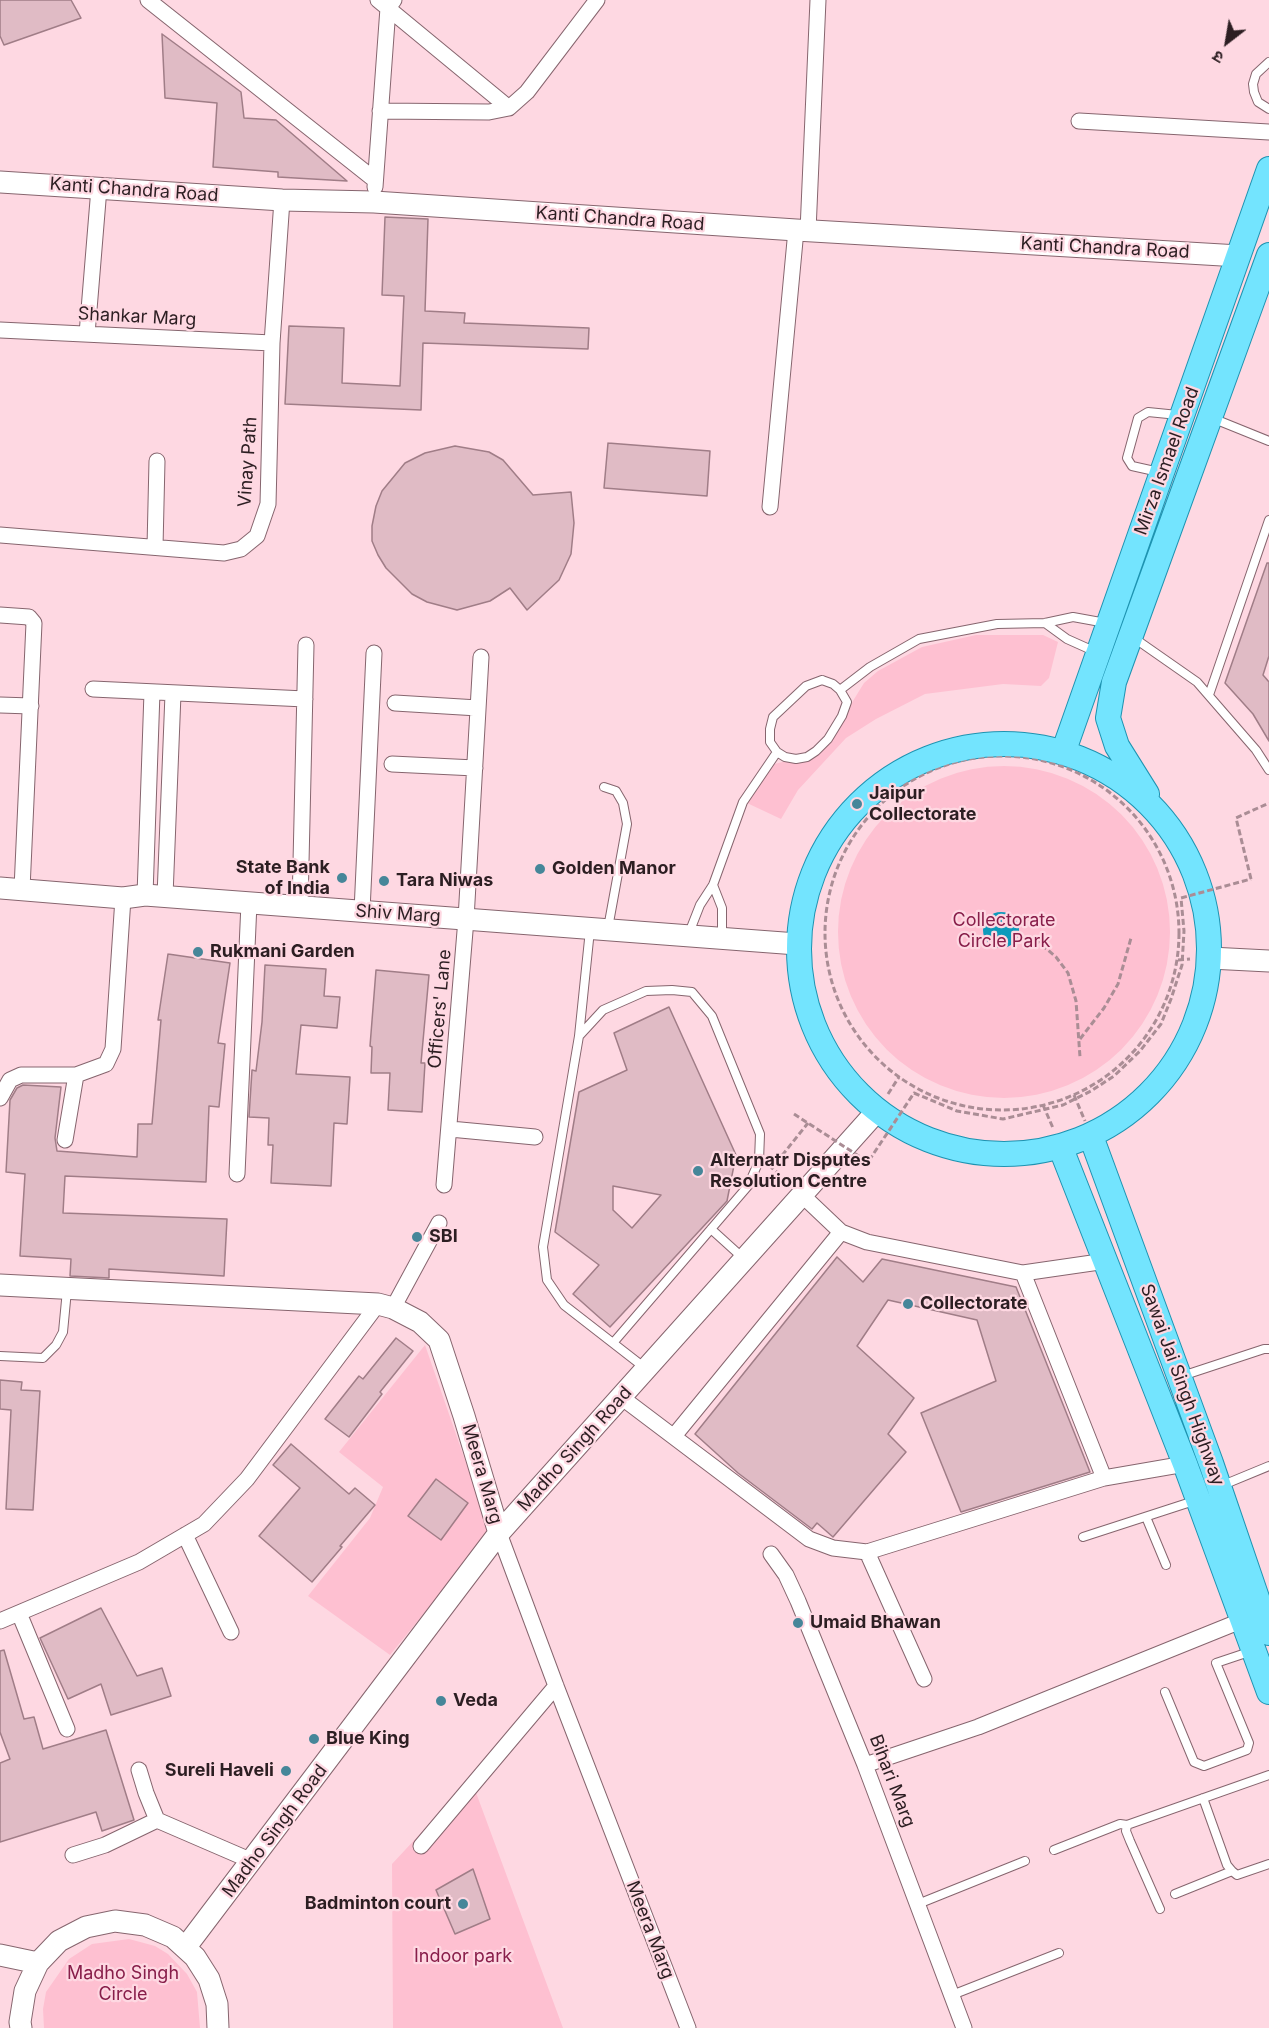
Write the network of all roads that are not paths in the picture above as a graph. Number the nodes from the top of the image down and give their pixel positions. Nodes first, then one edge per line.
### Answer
1 (148, 0) edge
2 (597, 0) edge
3 (818, 0) edge
4 (387, 2) edge
5 (1269, 62) edge
6 (509, 108) junction
7 (1269, 109) edge
8 (380, 111) junction
9 (1079, 121) dead end
10 (1269, 132) edge
11 (1269, 170) edge
12 (375, 180) junction
13 (0, 182) edge
14 (99, 188) junction
15 (282, 200) junction
16 (374, 202) junction
17 (802, 231) junction
18 (1269, 255) edge
19 (1239, 256) junction
20 (0, 330) edge
21 (87, 334) junction
22 (272, 343) junction
23 (1183, 415) junction
24 (1211, 418) junction
25 (1269, 441) edge
26 (158, 461) dead end
27 (1162, 473) junction
28 (770, 507) dead end
29 (1269, 520) edge
30 (0, 535) edge
31 (155, 547) junction
32 (0, 615) edge
33 (1045, 623) junction
34 (1109, 623) junction
35 (1130, 636) junction
36 (306, 645) dead end
37 (374, 652) dead end
38 (1099, 653) junction
39 (481, 657) dead end
40 (93, 689) dead end
41 (840, 690) junction
42 (152, 692) junction
43 (173, 694) junction
44 (1209, 695) junction
45 (305, 699) junction
46 (395, 702) dead end
47 (0, 705) edge
48 (31, 706) junction
49 (478, 708) junction
50 (777, 752) junction
51 (1063, 753) junction
52 (392, 764) dead end
53 (475, 768) junction
54 (1269, 770) edge
55 (604, 787) dead end
56 (1164, 820) junction
57 (713, 885) junction
58 (0, 888) edge
59 (22, 889) junction
60 (155, 896) junction
61 (123, 898) junction
62 (249, 903) junction
63 (300, 906) junction
64 (362, 911) junction
65 (466, 919) junction
66 (599, 929) junction
67 (688, 936) junction
68 (722, 938) junction
69 (797, 944) junction
70 (1210, 958) junction
71 (1269, 960) edge
72 (579, 1036) junction
73 (76, 1075) junction
74 (0, 1098) edge
75 (877, 1111) junction
76 (450, 1129) junction
77 (534, 1137) dead end
78 (1092, 1139) junction
79 (65, 1140) dead end
80 (1060, 1146) junction
81 (237, 1174) dead end
82 (444, 1185) dead end
83 (802, 1195) junction
84 (439, 1223) dead end
85 (711, 1229) junction
86 (842, 1232) junction
87 (745, 1259) junction
88 (1106, 1261) junction
89 (1023, 1273) junction
90 (0, 1285) edge
91 (68, 1289) junction
92 (385, 1306) junction
93 (613, 1343) junction
94 (1269, 1349) edge
95 (0, 1356) edge
96 (646, 1369) junction
97 (1179, 1376) junction
98 (621, 1397) junction
99 (674, 1436) junction
100 (1185, 1464) junction
101 (1269, 1466) edge
102 (1104, 1478) junction
103 (1219, 1487) junction
104 (1198, 1500) junction
105 (1146, 1517) junction
106 (499, 1533) junction
107 (185, 1535) junction
108 (1083, 1537) dead end
109 (867, 1552) junction
110 (771, 1554) dead end
111 (1166, 1565) dead end
112 (19, 1613) junction
113 (0, 1621) edge
114 (1259, 1624) edge
115 (231, 1632) dead end
116 (924, 1680) dead end
117 (556, 1686) junction
118 (1166, 1692) dead end
119 (1269, 1692) edge
120 (67, 1729) dead end
121 (866, 1765) junction
122 (139, 1770) dead end
123 (1269, 1775) edge
124 (1203, 1798) junction
125 (157, 1820) junction
126 (1127, 1825) junction
127 (421, 1846) dead end
128 (1054, 1850) dead end
129 (73, 1855) dead end
130 (1025, 1861) dead end
131 (252, 1862) junction
132 (1269, 1864) edge
133 (1232, 1871) junction
134 (1174, 1894) dead end
135 (918, 1904) junction
136 (1160, 1909) dead end
137 (185, 1948) junction
138 (1059, 1953) dead end
139 (0, 1955) edge
140 (38, 1963) junction
141 (952, 1995) junction
142 (21, 2028) edge
143 (218, 2028) edge
144 (688, 2028) edge
145 (964, 2028) edge

1 - 12 street
2 - 6 street
3 - 17 street
4 - 6 street
4 - 8 street
5 - 7 lane
6 - 8 street
8 - 12 street
9 - 10 street
11 - 19 main road, Mirza Ismael Road
12 - 16 street
13 - 14 street, Kanti Chandra Road
14 - 15 street, Kanti Chandra Road
14 - 21 street
15 - 16 street, Kanti Chandra Road
15 - 22 street, Vinay Path
16 - 17 street, Kanti Chandra Road
17 - 19 street, Kanti Chandra Road
17 - 28 street
18 - 24 main road
19 - 23 main road, Mirza Ismael Road
20 - 21 street, Shankar Marg
21 - 22 street, Shankar Marg
22 - 31 street, Vinay Path
23 - 27 main road, Mirza Ismael Road
23 - 27 lane
24 - 25 lane
24 - 35 main road
26 - 31 street
27 - 34 main road, Mirza Ismael Road
29 - 44 lane
30 - 31 street, Vinay Path
32 - 48 street
33 - 34 lane
33 - 38 lane
33 - 41 lane
34 - 38 main road, Mirza Ismael Road
35 - 44 lane
35 - 56 main road
36 - 45 street
37 - 64 street
38 - 51 main road, Mirza Ismael Road
39 - 49 street, Officers' Lane
40 - 42 street
41 - 50 lane
41 - 50 lane
42 - 43 street
42 - 60 street
43 - 45 street
43 - 60 street
44 - 54 lane
45 - 63 street
46 - 49 street
47 - 48 street
48 - 59 street
49 - 53 street, Officers' Lane
50 - 57 lane
51 - 56 main road
51 - 69 main road
52 - 53 street
53 - 65 street, Officers' Lane
55 - 66 lane
56 - 70 main road
57 - 67 lane
57 - 68 lane
58 - 59 street, Shiv Marg
59 - 61 street, Shiv Marg
60 - 61 street, Shiv Marg
60 - 62 street, Shiv Marg
61 - 73 street
62 - 63 street, Shiv Marg
62 - 81 street
63 - 64 street, Shiv Marg
64 - 65 street, Shiv Marg
65 - 66 street, Shiv Marg
65 - 76 street, Officers' Lane
66 - 67 street, Shiv Marg
66 - 72 lane
67 - 68 street, Shiv Marg
68 - 69 street, Shiv Marg
69 - 75 main road
70 - 71 street
70 - 78 main road
72 - 85 lane
72 - 93 lane
73 - 74 street
73 - 79 street
75 - 80 main road
75 - 83 street, Madho Singh Road
76 - 77 street
76 - 82 street, Officers' Lane
78 - 80 main road
78 - 97 main road, Sawai Jai Singh Highway
80 - 88 main road
83 - 86 street
83 - 87 street, Madho Singh Road
84 - 92 street
85 - 87 lane
85 - 93 lane
86 - 89 street
86 - 99 street
87 - 96 street, Madho Singh Road
88 - 89 street
88 - 100 main road
89 - 102 street
90 - 91 street, Meera Marg
91 - 92 street, Meera Marg
91 - 95 lane
92 - 106 street, Meera Marg
92 - 107 street
93 - 96 lane
94 - 97 lane
96 - 98 street, Madho Singh Road
97 - 103 main road, Sawai Jai Singh Highway
98 - 99 street
98 - 106 street, Madho Singh Road
99 - 109 street
100 - 102 street
100 - 104 main road
101 - 103 lane
102 - 109 street
103 - 114 main road, Sawai Jai Singh Highway
104 - 105 lane
104 - 114 main road
105 - 108 lane
105 - 111 lane
106 - 117 street, Meera Marg
106 - 131 street, Madho Singh Road
107 - 112 street
107 - 115 street
109 - 116 street
110 - 121 street, Bihari Marg
112 - 113 street
112 - 120 street
114 - 118 lane
114 - 119 main road
114 - 121 street
117 - 127 street
117 - 144 street, Meera Marg
121 - 135 street, Bihari Marg
122 - 125 street
123 - 124 lane
124 - 126 lane
124 - 133 lane
125 - 129 street
125 - 131 street
126 - 128 lane
126 - 136 lane
130 - 135 lane
131 - 137 street, Madho Singh Road
132 - 133 lane
133 - 134 lane
135 - 141 street, Bihari Marg
137 - 140 street
137 - 143 street
138 - 141 lane
139 - 140 street
140 - 142 street
141 - 145 street, Bihari Marg

